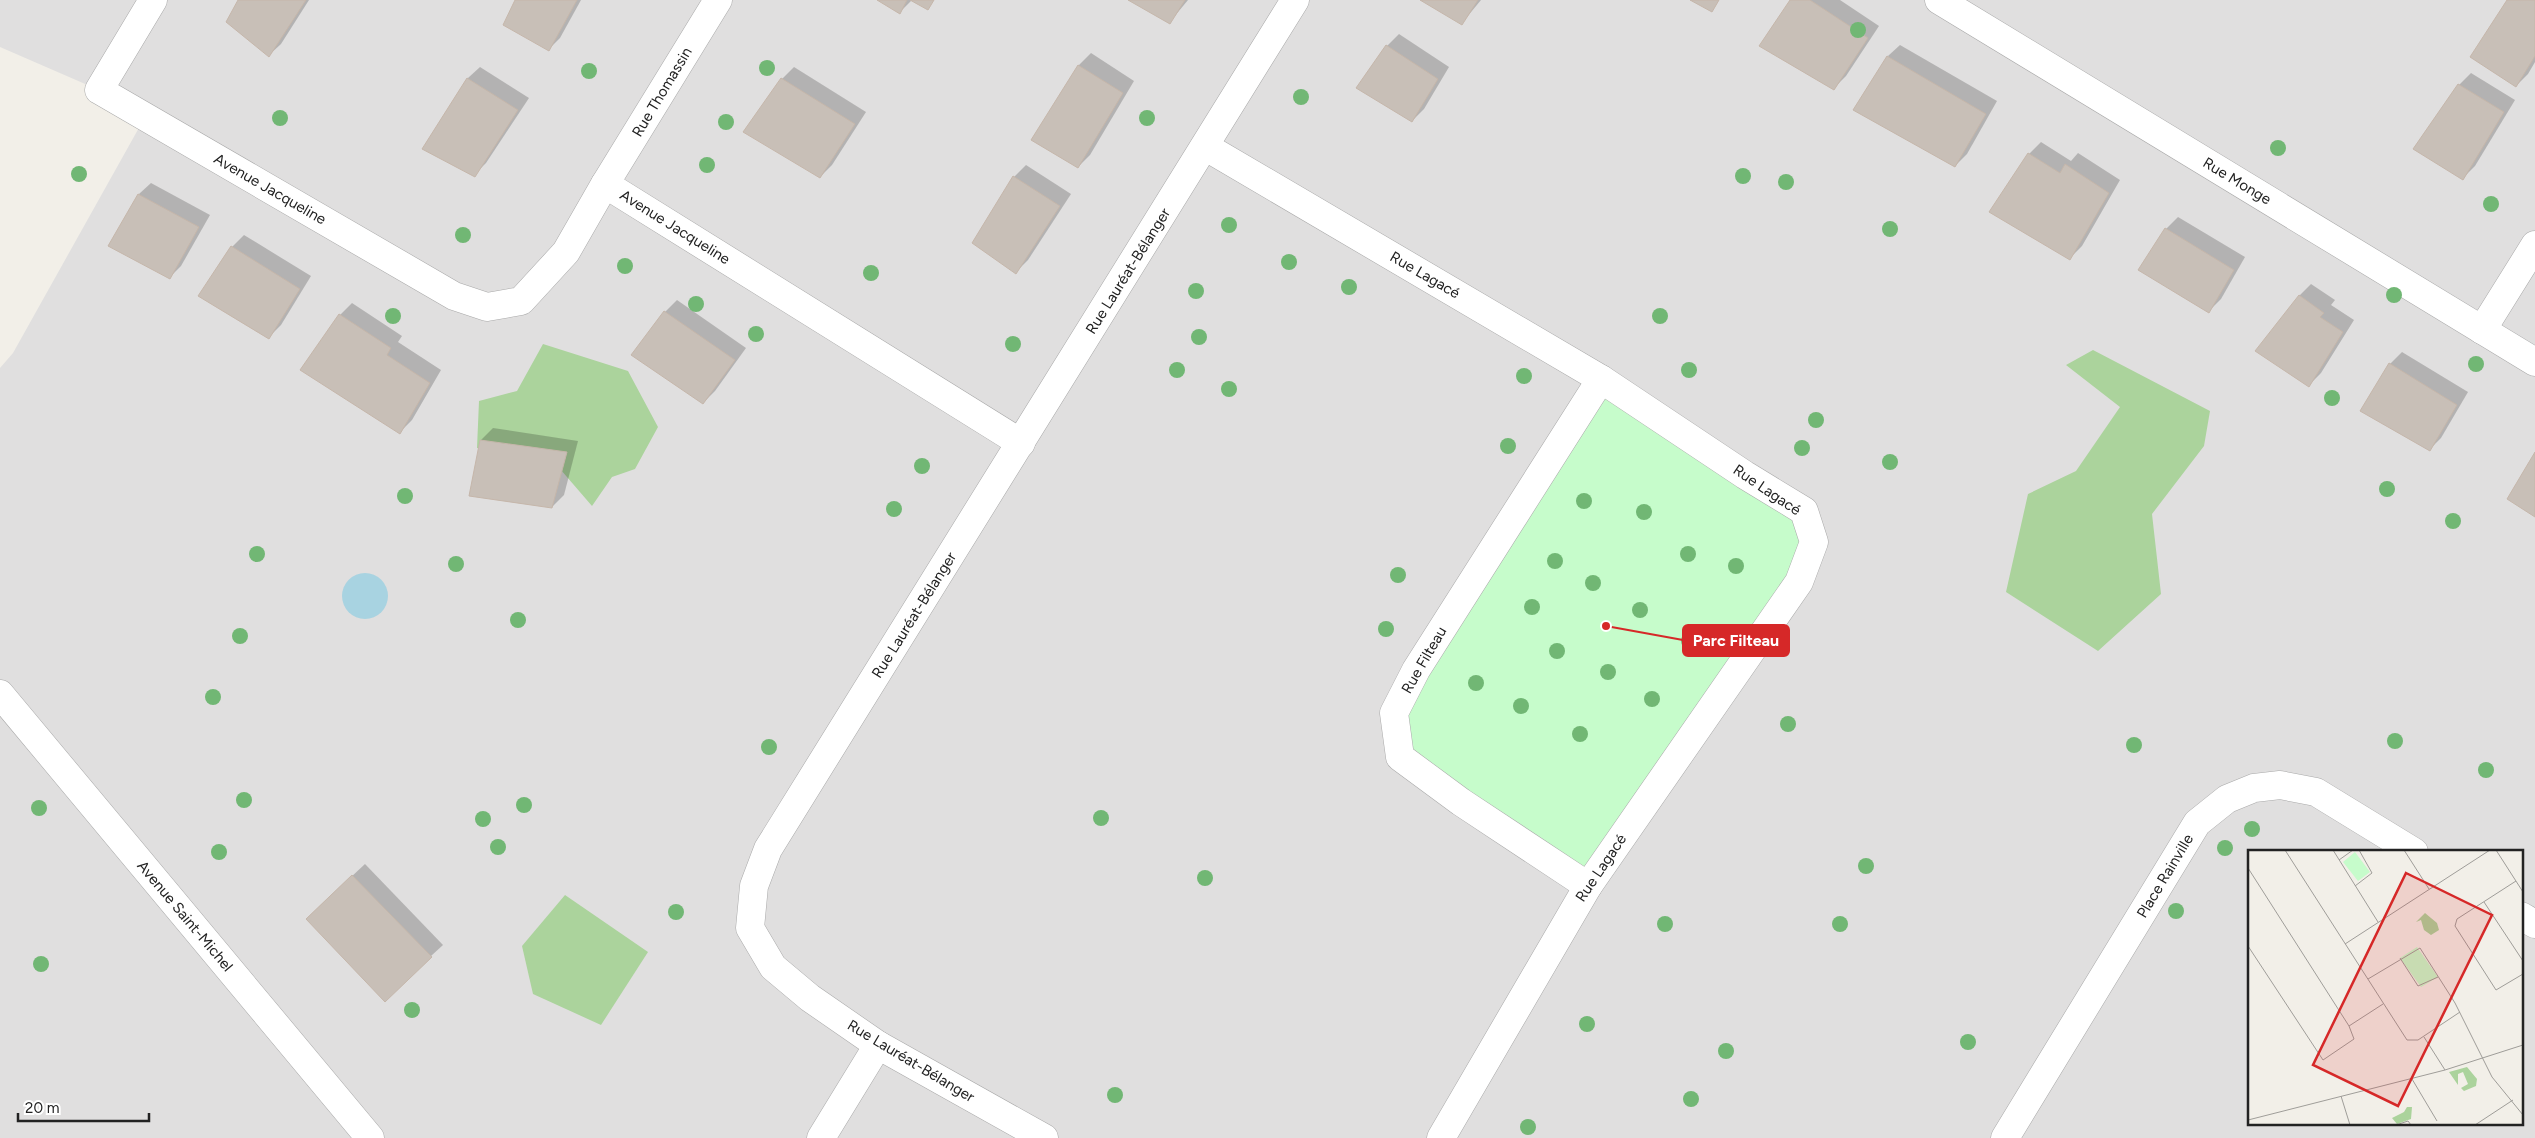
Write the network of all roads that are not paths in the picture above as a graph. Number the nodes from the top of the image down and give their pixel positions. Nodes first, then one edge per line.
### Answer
1 (153, 0) edge
2 (718, 0) edge
3 (1295, 0) edge
4 (1939, 0) edge
5 (1206, 147) junction
6 (606, 184) junction
7 (2535, 245) edge
8 (2482, 330) junction
9 (2535, 362) edge
10 (1601, 378) junction
11 (1021, 443) junction
12 (0, 694) edge
13 (2411, 850) edge
14 (1588, 886) junction
15 (2522, 917) edge
16 (2535, 924) edge
17 (878, 1045) junction
18 (370, 1138) edge
19 (821, 1138) edge
20 (1044, 1138) edge
21 (1440, 1138) edge
22 (2005, 1138) edge

1 - 6 street, Avenue Jacqueline
2 - 6 street, Rue Thomassin
3 - 5 street, Rue Lauréat-Bélanger
4 - 8 street, Rue Monge
5 - 10 street, Rue Lagacé
5 - 11 street, Rue Lauréat-Bélanger
6 - 11 street, Avenue Jacqueline
7 - 8 street
8 - 9 street, Rue Monge
10 - 14 street, Rue Filteau
10 - 14 street, Rue Lagacé
11 - 17 street, Rue Lauréat-Bélanger
12 - 18 street, Avenue Saint-Michel
13 - 22 street, Place Rainville
14 - 21 street, Rue Lagacé
15 - 16 street
17 - 19 street
17 - 20 street, Rue Lauréat-Bélanger

